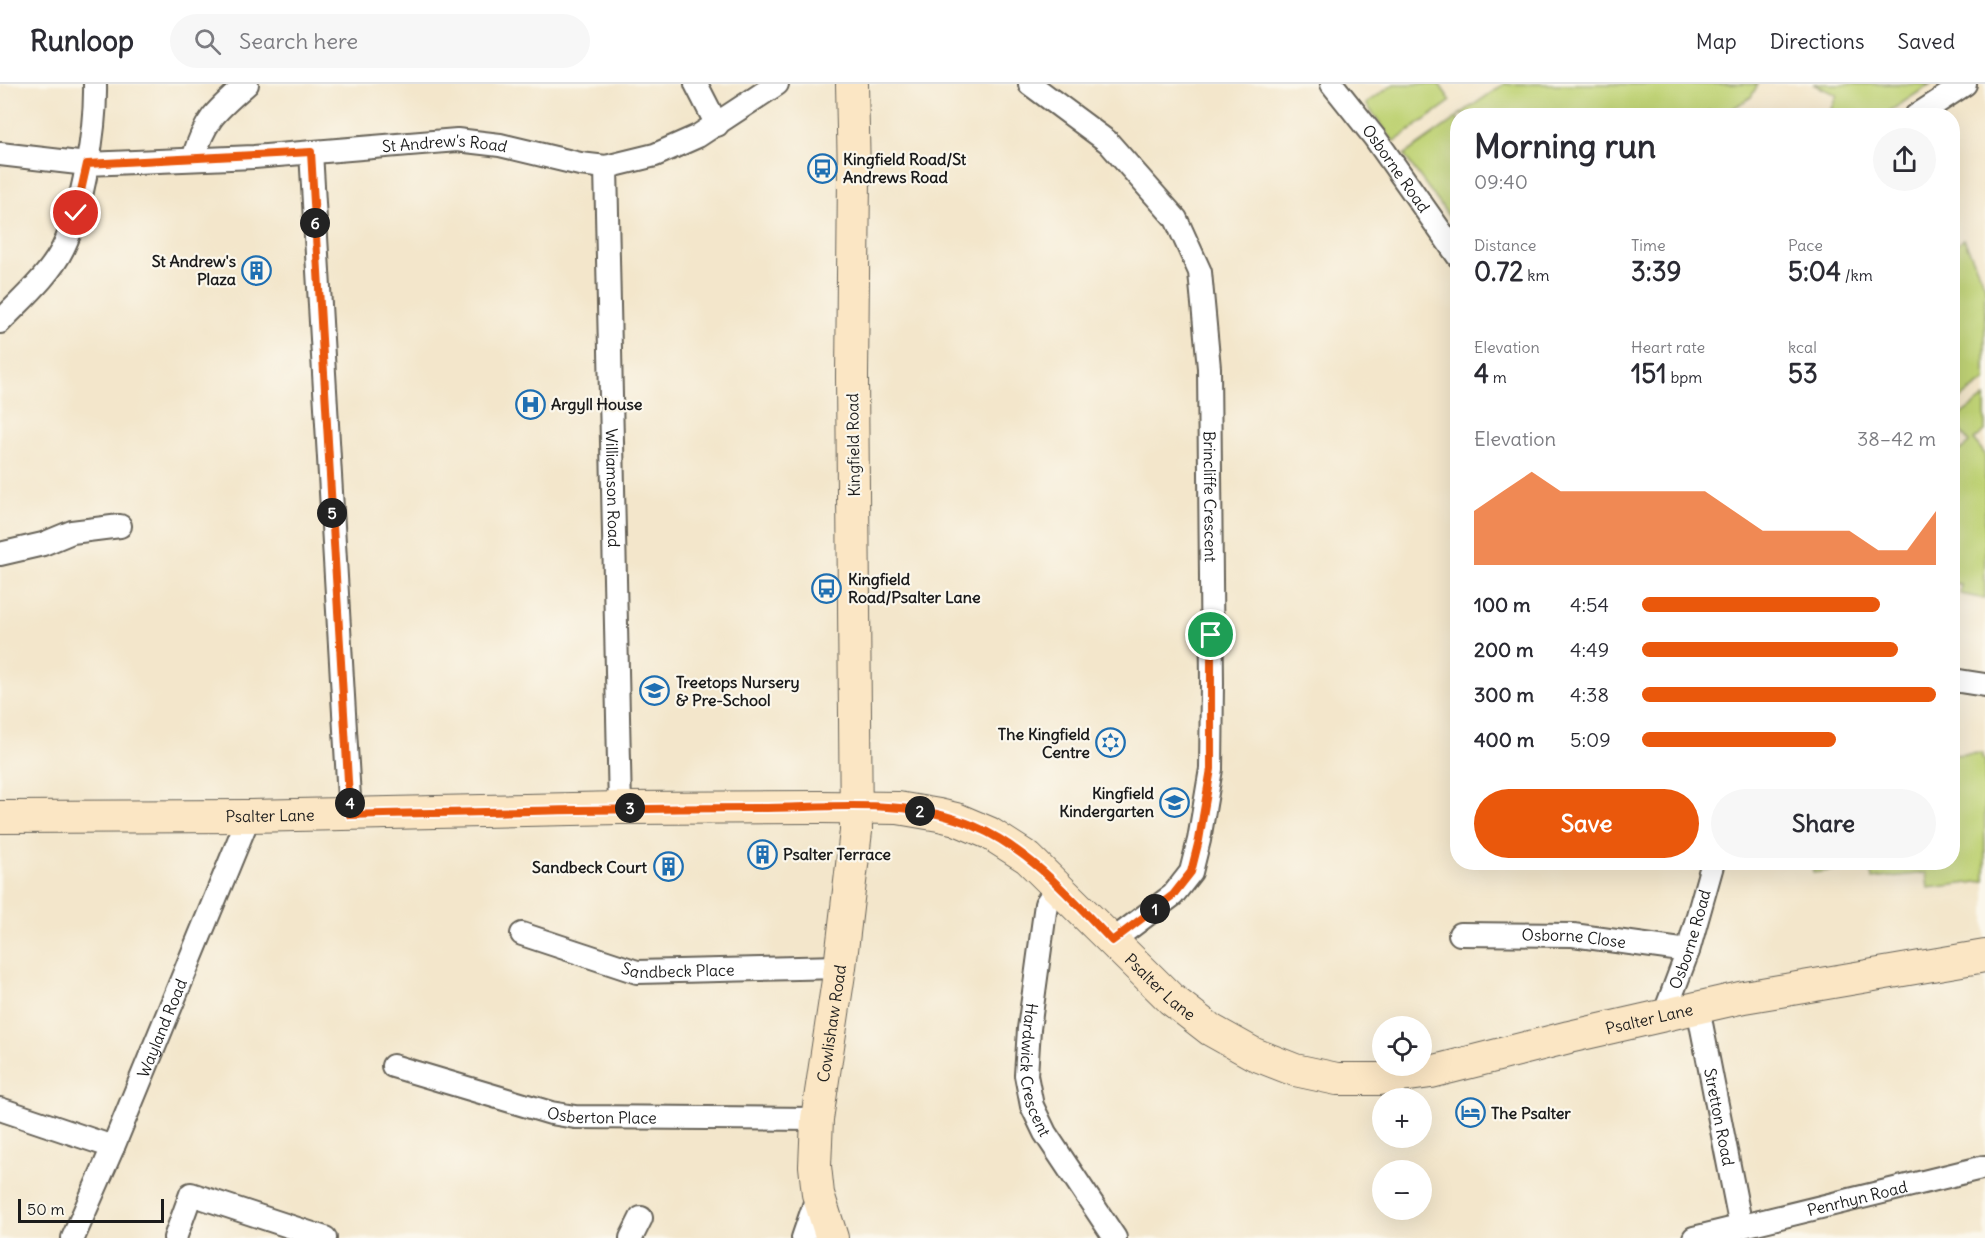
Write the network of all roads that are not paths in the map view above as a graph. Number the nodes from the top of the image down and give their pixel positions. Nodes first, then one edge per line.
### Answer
1 (95, 84) edge
2 (247, 84) edge
3 (696, 84) edge
4 (777, 84) edge
5 (852, 84) edge
6 (1030, 84) edge
7 (1332, 84) edge
8 (1965, 84) edge
9 (1928, 108) edge
10 (717, 125) junction
11 (311, 152) junction
12 (0, 154) edge
13 (193, 159) junction
14 (87, 164) junction
15 (606, 167) junction
16 (1450, 245) edge
17 (0, 322) edge
18 (120, 526) dead end
19 (0, 554) edge
20 (1960, 681) edge
21 (1985, 685) edge
22 (857, 807) junction
23 (620, 808) junction
24 (350, 815) junction
25 (249, 816) junction
26 (0, 817) edge
27 (1711, 870) edge
28 (1058, 886) junction
29 (522, 934) dead end
30 (1460, 934) dead end
31 (1112, 941) junction
32 (1688, 951) junction
33 (1985, 956) edge
34 (840, 967) junction
35 (1698, 1008) junction
36 (1664, 1015) junction
37 (393, 1066) dead end
38 (0, 1109) edge
39 (817, 1119) junction
40 (112, 1148) junction
41 (1985, 1167) edge
42 (818, 1194) junction
43 (1741, 1227) junction
44 (73, 1238) edge
45 (175, 1238) edge
46 (322, 1238) edge
47 (803, 1238) edge
48 (832, 1238) edge
49 (1115, 1238) edge
50 (1694, 1238) edge

1 - 14 street
2 - 13 street
3 - 10 street
4 - 10 street, St Andrew's Road
5 - 22 street, Kingfield Road
6 - 31 street, Brincliffe Crescent
7 - 16 street, Osborne Road
8 - 9 street
10 - 15 street, St Andrew's Road
11 - 13 street, St Andrew's Road
11 - 15 street, St Andrew's Road
11 - 24 street
12 - 14 street, St Andrew's Road
13 - 14 street, St Andrew's Road
14 - 17 street
15 - 23 street, Williamson Road
18 - 19 street
20 - 21 street
22 - 23 street, Psalter Lane
22 - 28 street, Psalter Lane
22 - 34 street, Cowlishaw Road
23 - 24 street, Psalter Lane
24 - 25 street, Psalter Lane
25 - 26 street, Psalter Lane
25 - 40 street, Wayland Road
27 - 32 street, Osborne Road
28 - 31 street, Psalter Lane
28 - 49 street, Hardwick Crescent
29 - 34 street, Sandbeck Place
30 - 32 street, Osborne Close
31 - 36 street, Psalter Lane
32 - 36 street, Osborne Road
33 - 35 street, Psalter Lane
34 - 39 street, Cowlishaw Road
35 - 36 street, Psalter Lane
35 - 43 street, Stretton Road
37 - 39 street, Osberton Place
38 - 40 street
39 - 42 street, Cowlishaw Road
40 - 44 street, Wayland Road
41 - 43 street, Penrhyn Road
42 - 47 street, Cowlishaw Road
42 - 48 street
43 - 50 street, Penrhyn Road
45 - 46 street

